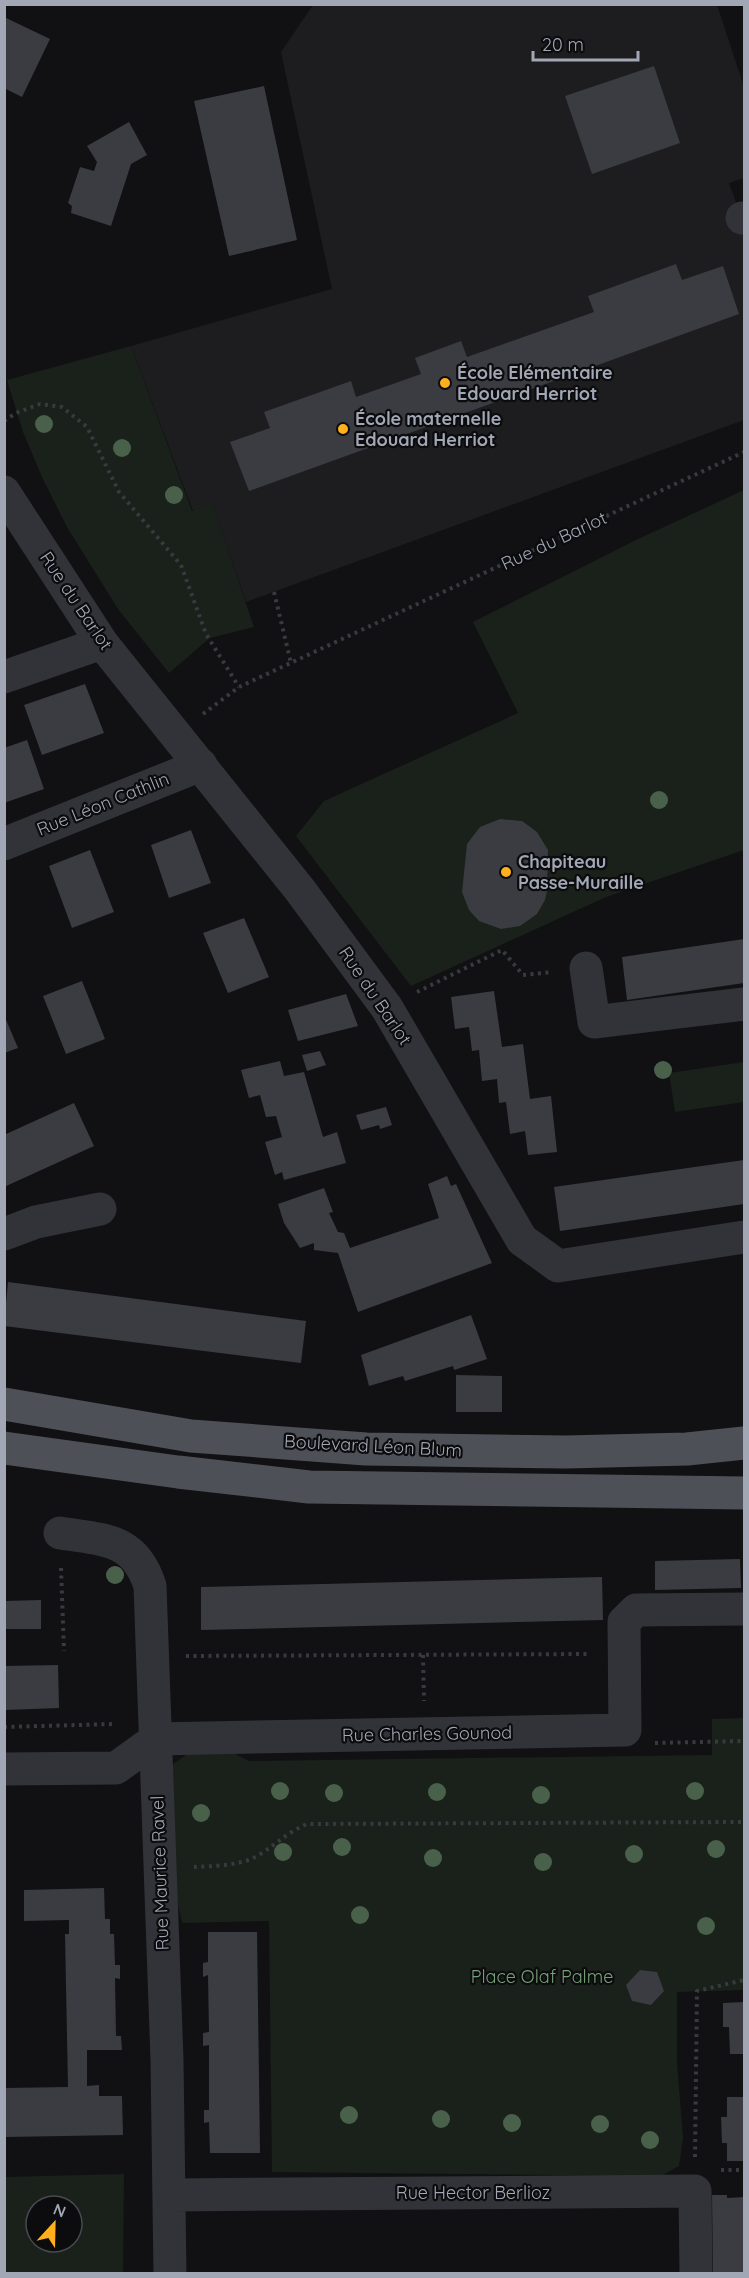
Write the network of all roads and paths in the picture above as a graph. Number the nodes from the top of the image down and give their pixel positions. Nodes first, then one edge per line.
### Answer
1 (4, 421) edge
2 (744, 452) edge
3 (4, 492) edge
4 (274, 592) dead end
5 (102, 643) junction
6 (291, 663) junction
7 (4, 677) edge
8 (239, 687) junction
9 (176, 734) junction
10 (201, 765) junction
11 (4, 844) edge
12 (586, 968) joint
13 (744, 1004) edge
14 (387, 1008) junction
15 (100, 1209) dead end
16 (4, 1234) edge
17 (744, 1237) edge
18 (4, 1404) edge
19 (744, 1443) edge
20 (4, 1448) edge
21 (744, 1493) edge
22 (60, 1533) joint
23 (744, 1609) edge
24 (64, 1651) dead end
25 (625, 1654) junction
26 (423, 1655) junction
27 (152, 1656) junction
28 (4, 1727) edge
29 (625, 1730) junction
30 (425, 1734) junction
31 (156, 1739) junction
32 (744, 1741) edge
33 (4, 1769) edge
34 (744, 1822) edge
35 (160, 1869) junction
36 (744, 1980) edge
37 (695, 2191) junction
38 (170, 2195) junction
39 (170, 2274) edge
40 (696, 2274) edge

1 - 8 path
2 - 6 path, Rue du Barlot
3 - 5 street, Rue du Barlot
4 - 6 path
5 - 7 street
5 - 9 street, Rue du Barlot
6 - 8 path, Rue du Barlot
8 - 9 path, Rue du Barlot
9 - 10 street, Rue du Barlot
10 - 11 street, Rue Léon Cathlin
10 - 14 street, Rue du Barlot
12 - 13 street
12 - 14 path
14 - 17 street, Rue du Barlot
15 - 16 street
18 - 19 main road, Boulevard Léon Blum
20 - 21 main road
22 - 24 path
22 - 27 street, Rue Maurice Ravel
23 - 25 street
25 - 26 path
25 - 29 street
26 - 27 path
26 - 30 path
27 - 31 street, Rue Maurice Ravel
28 - 31 path
29 - 30 street, Rue Charles Gounod
29 - 32 path
30 - 31 street, Rue Charles Gounod
31 - 33 street
31 - 35 street, Rue Maurice Ravel
34 - 35 path
35 - 38 street, Rue Maurice Ravel
36 - 37 path
37 - 38 street, Rue Hector Berlioz
37 - 40 street
38 - 39 street, Rue Maurice Ravel

